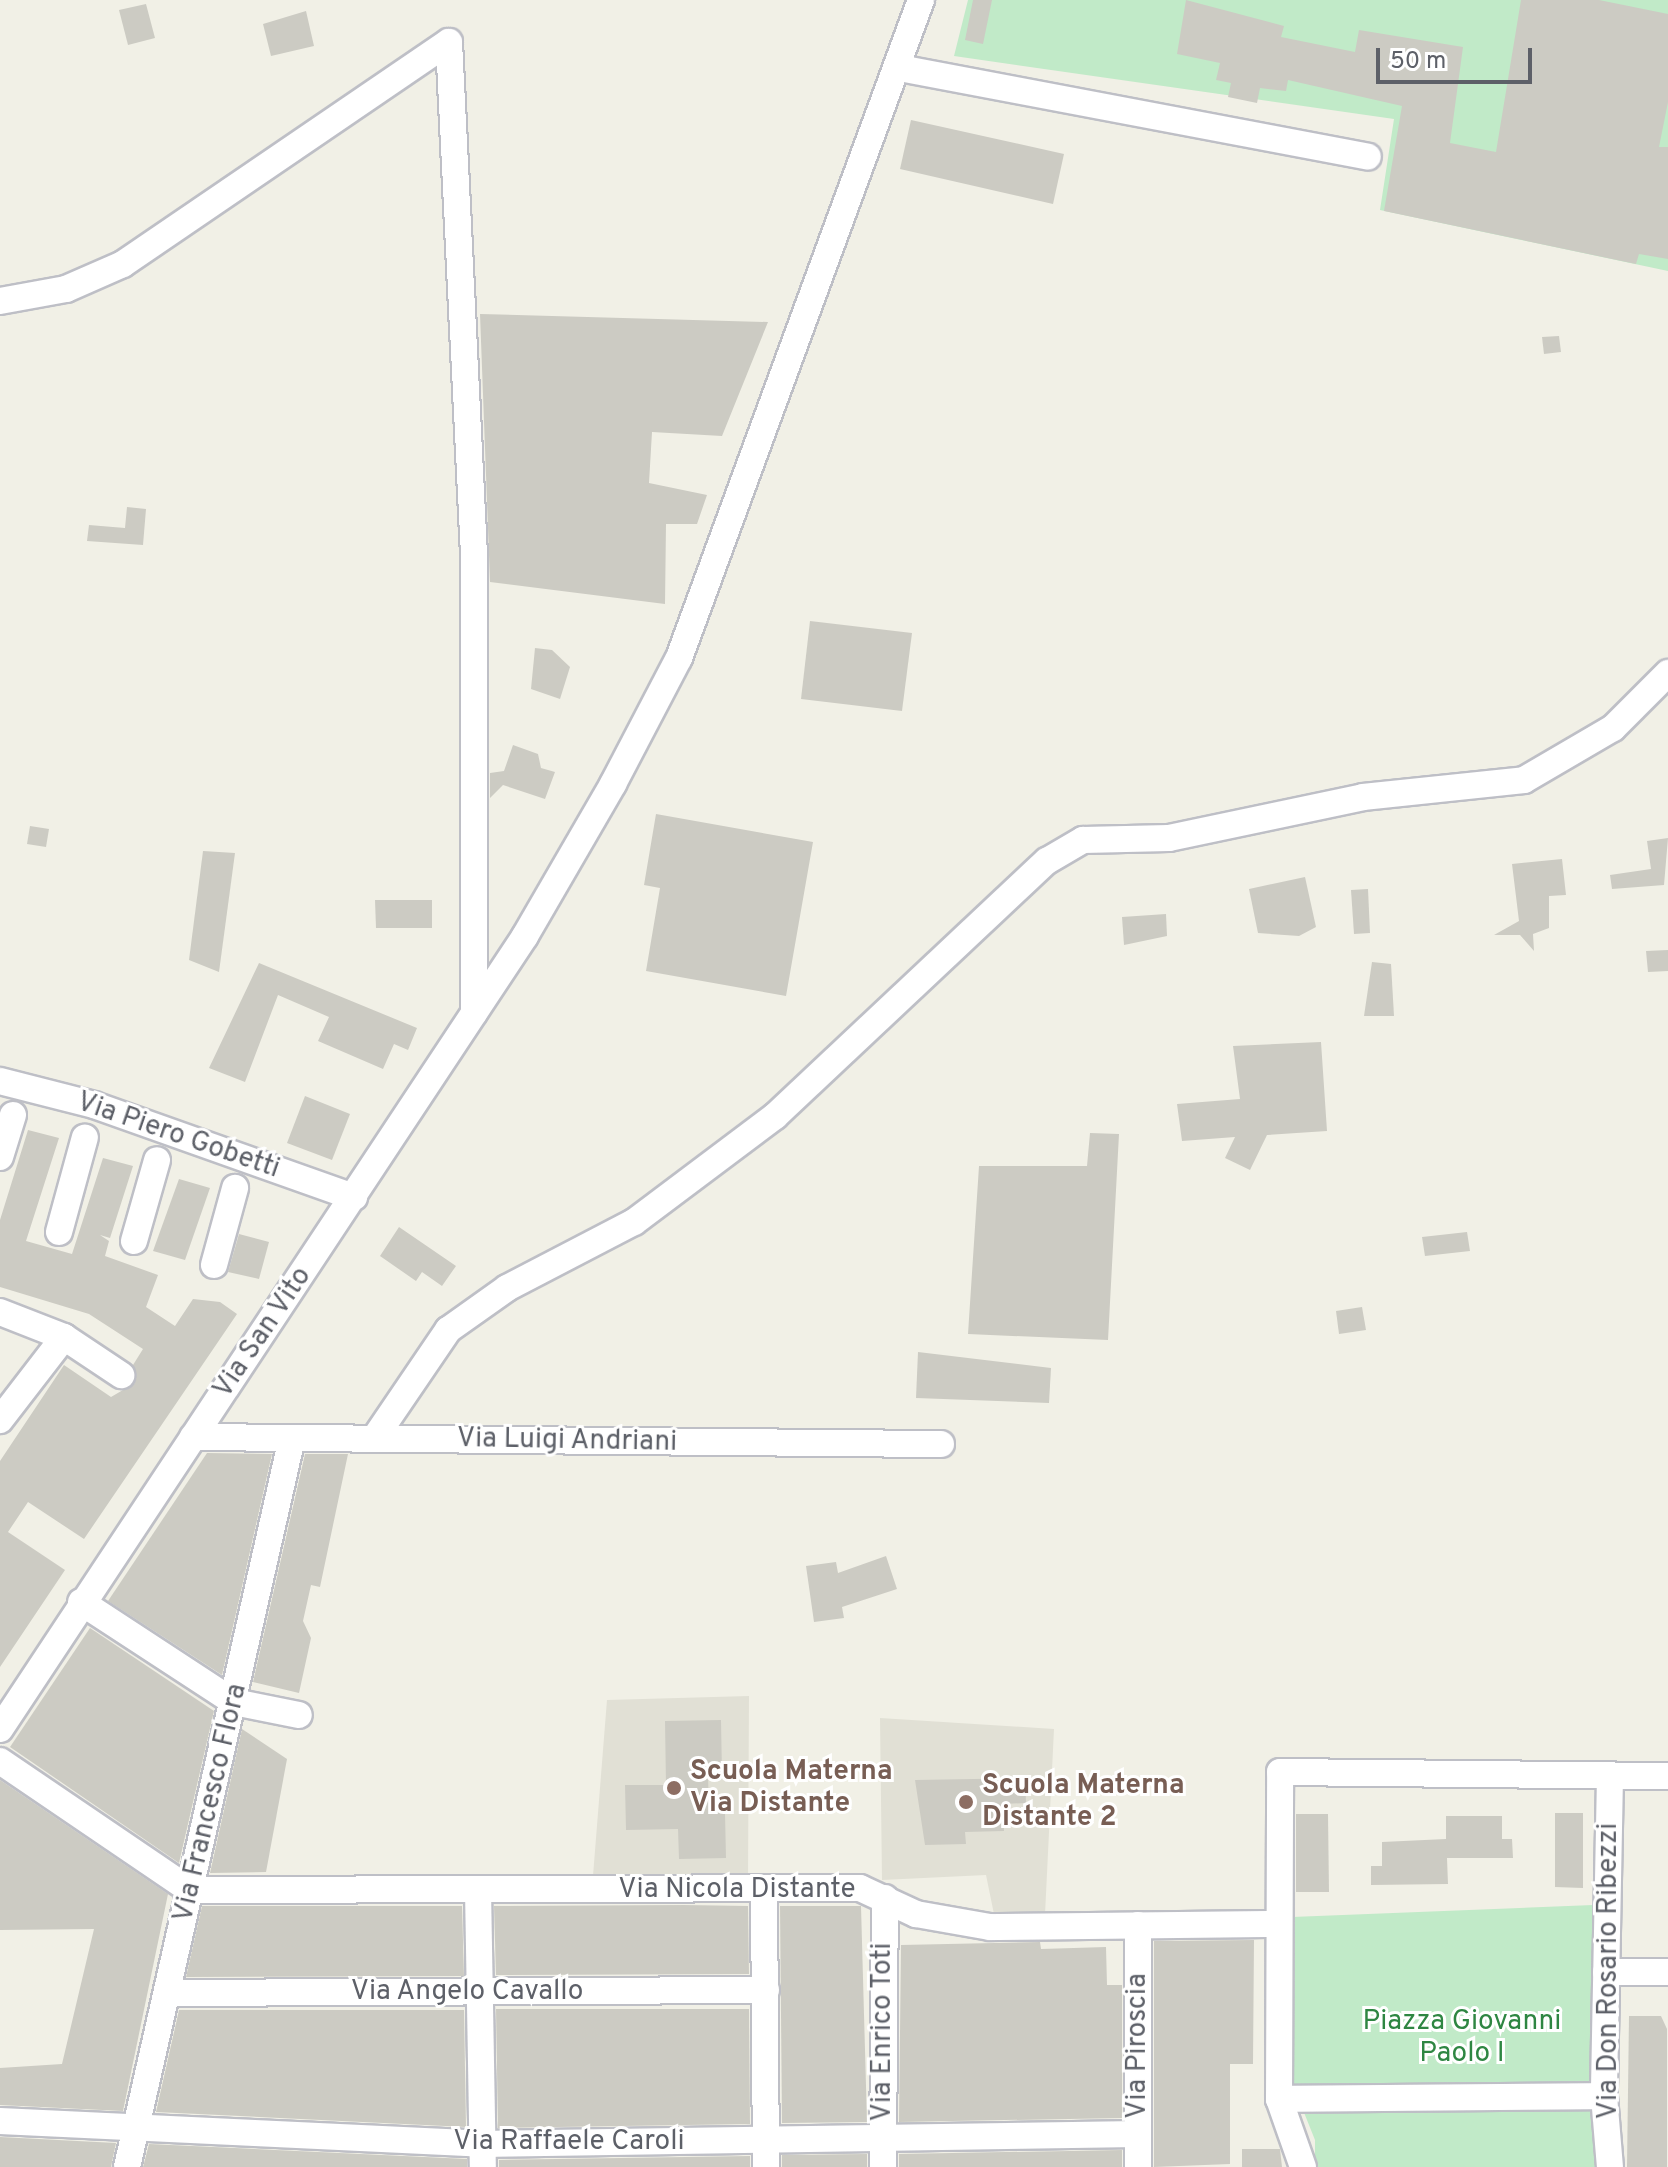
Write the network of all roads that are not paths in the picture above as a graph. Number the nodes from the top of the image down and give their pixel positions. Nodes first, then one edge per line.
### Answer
1 (921, 0) edge
2 (899, 68) junction
3 (1368, 157) dead end
4 (0, 301) edge
5 (1668, 673) edge
6 (474, 1013) junction
7 (0, 1081) edge
8 (13, 1115) dead end
9 (85, 1137) dead end
10 (0, 1157) edge
11 (157, 1160) dead end
12 (235, 1188) dead end
13 (354, 1197) junction
14 (59, 1232) dead end
15 (134, 1241) dead end
16 (214, 1265) dead end
17 (0, 1312) edge
18 (64, 1337) junction
19 (121, 1375) dead end
20 (0, 1420) edge
21 (193, 1437) junction
22 (292, 1438) junction
23 (374, 1439) junction
24 (941, 1444) dead end
25 (81, 1602) junction
26 (234, 1702) junction
27 (299, 1715) dead end
28 (0, 1729) edge
29 (0, 1761) edge
30 (1610, 1776) junction
31 (1668, 1776) edge
32 (764, 1888) junction
33 (190, 1890) junction
34 (478, 1890) junction
35 (885, 1898) junction
36 (1277, 1924) junction
37 (1138, 1925) junction
38 (1606, 1972) junction
39 (1668, 1972) edge
40 (766, 1990) junction
41 (168, 1993) junction
42 (481, 1993) junction
43 (1604, 2096) junction
44 (1279, 2099) junction
45 (0, 2121) edge
46 (134, 2128) junction
47 (1138, 2134) junction
48 (883, 2139) junction
49 (765, 2140) junction
50 (482, 2156) edge
51 (127, 2167) edge
52 (766, 2167) edge
53 (883, 2167) edge
54 (1138, 2167) edge
55 (1303, 2167) edge
56 (1610, 2167) edge

1 - 2 street, Via San Vito
2 - 3 street
2 - 6 street, Via San Vito
4 - 6 street
5 - 23 street
6 - 13 street, Via San Vito
7 - 13 street, Via Piero Gobetti
8 - 10 street
9 - 14 street
11 - 15 street
12 - 16 street
13 - 21 street, Via San Vito
17 - 18 street
18 - 19 street
18 - 20 street
21 - 22 street, Via Luigi Andriani
21 - 25 street, Via San Vito
22 - 23 street, Via Luigi Andriani
22 - 26 street, Via Francesco Flora
23 - 24 street, Via Luigi Andriani
25 - 26 street
25 - 28 street, Via San Vito
26 - 27 street
26 - 33 street, Via Francesco Flora
29 - 33 street
30 - 31 street
30 - 36 street
30 - 38 street, Via Don Rosario Ribezzi
32 - 34 street, Via Nicola Distante
32 - 35 street, Via Nicola Distante
32 - 40 street
33 - 34 street, Via Nicola Distante
33 - 41 street, Via Francesco Flora
34 - 42 street
35 - 37 street, Via Nicola Distante
35 - 48 street, Via Enrico Toti
36 - 37 street, Via Nicola Distante
36 - 44 street
37 - 47 street, Via Piroscia
38 - 39 street
38 - 43 street, Via Don Rosario Ribezzi
40 - 42 street, Via Angelo Cavallo
40 - 49 street
41 - 42 street, Via Angelo Cavallo
41 - 46 street, Via Francesco Flora
42 - 50 street
43 - 44 street
43 - 56 street, Via Don Rosario Ribezzi
44 - 55 street
45 - 46 street, Via Raffaele Caroli
46 - 50 street, Via Raffaele Caroli
46 - 51 street, Via Francesco Flora
47 - 48 street, Via Raffaele Caroli
47 - 54 street, Via Piroscia
48 - 49 street, Via Raffaele Caroli
48 - 53 street, Via Enrico Toti
49 - 50 street, Via Raffaele Caroli
49 - 52 street

